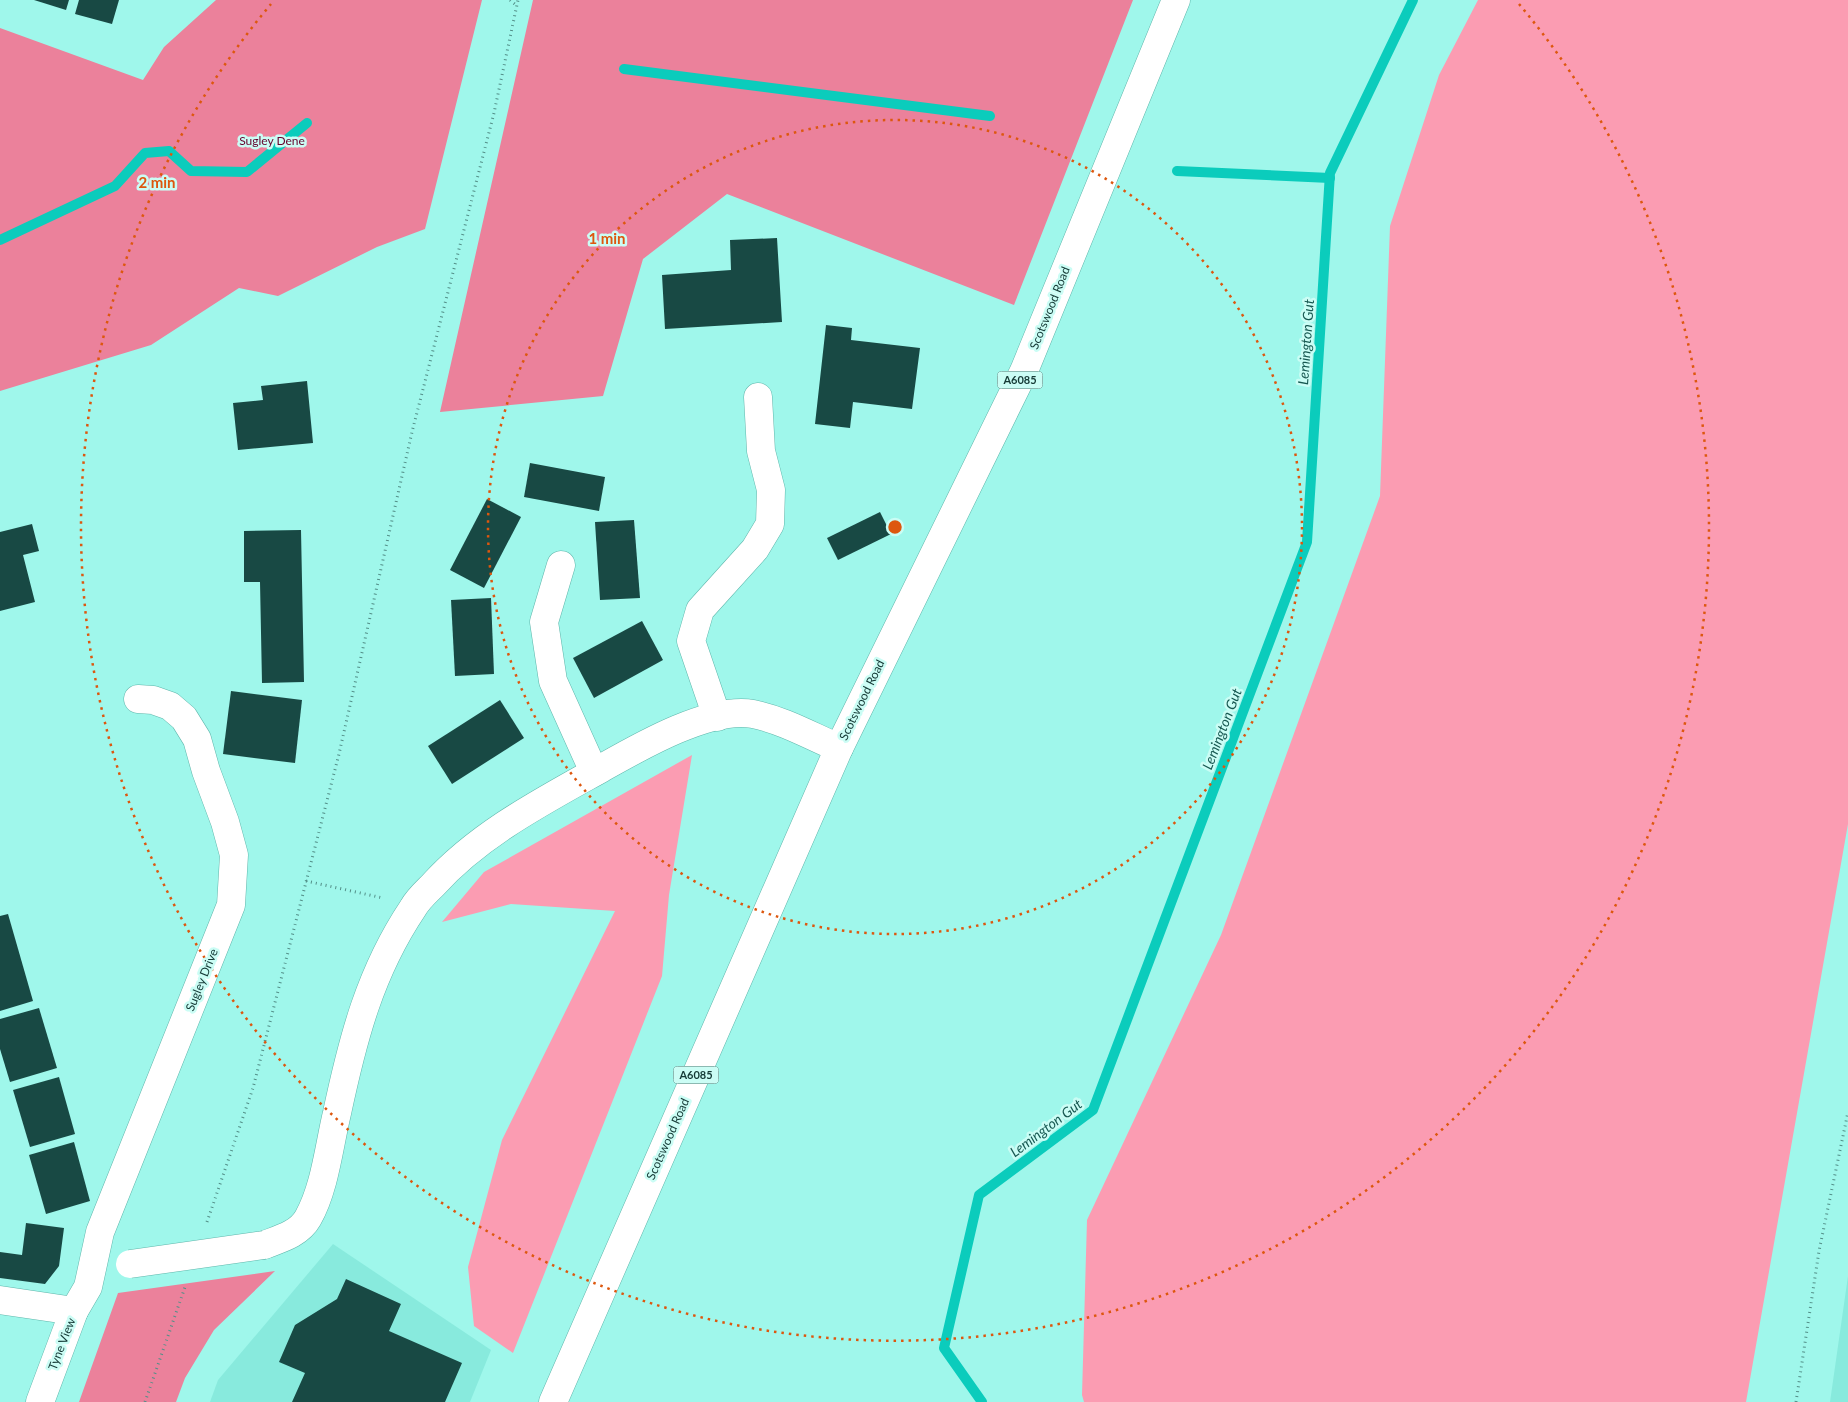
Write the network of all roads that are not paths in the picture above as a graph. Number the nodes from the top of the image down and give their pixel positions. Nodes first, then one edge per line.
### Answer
1 (1176, 0) edge
2 (758, 397) dead end
3 (561, 565) dead end
4 (138, 699) dead end
5 (717, 716) junction
6 (839, 748) junction
7 (594, 772) junction
8 (88, 1287) junction
9 (0, 1300) edge
10 (74, 1310) junction
11 (40, 1402) edge
12 (553, 1402) edge

1 - 6 street, Scotswood Road / A6085
2 - 5 street
3 - 7 street
4 - 8 street, Sugley Drive
5 - 6 street
5 - 7 street
6 - 12 street, Scotswood Road / A6085
7 - 8 street, bridge
8 - 10 street, Tyne View
9 - 10 street
10 - 11 street, Tyne View

